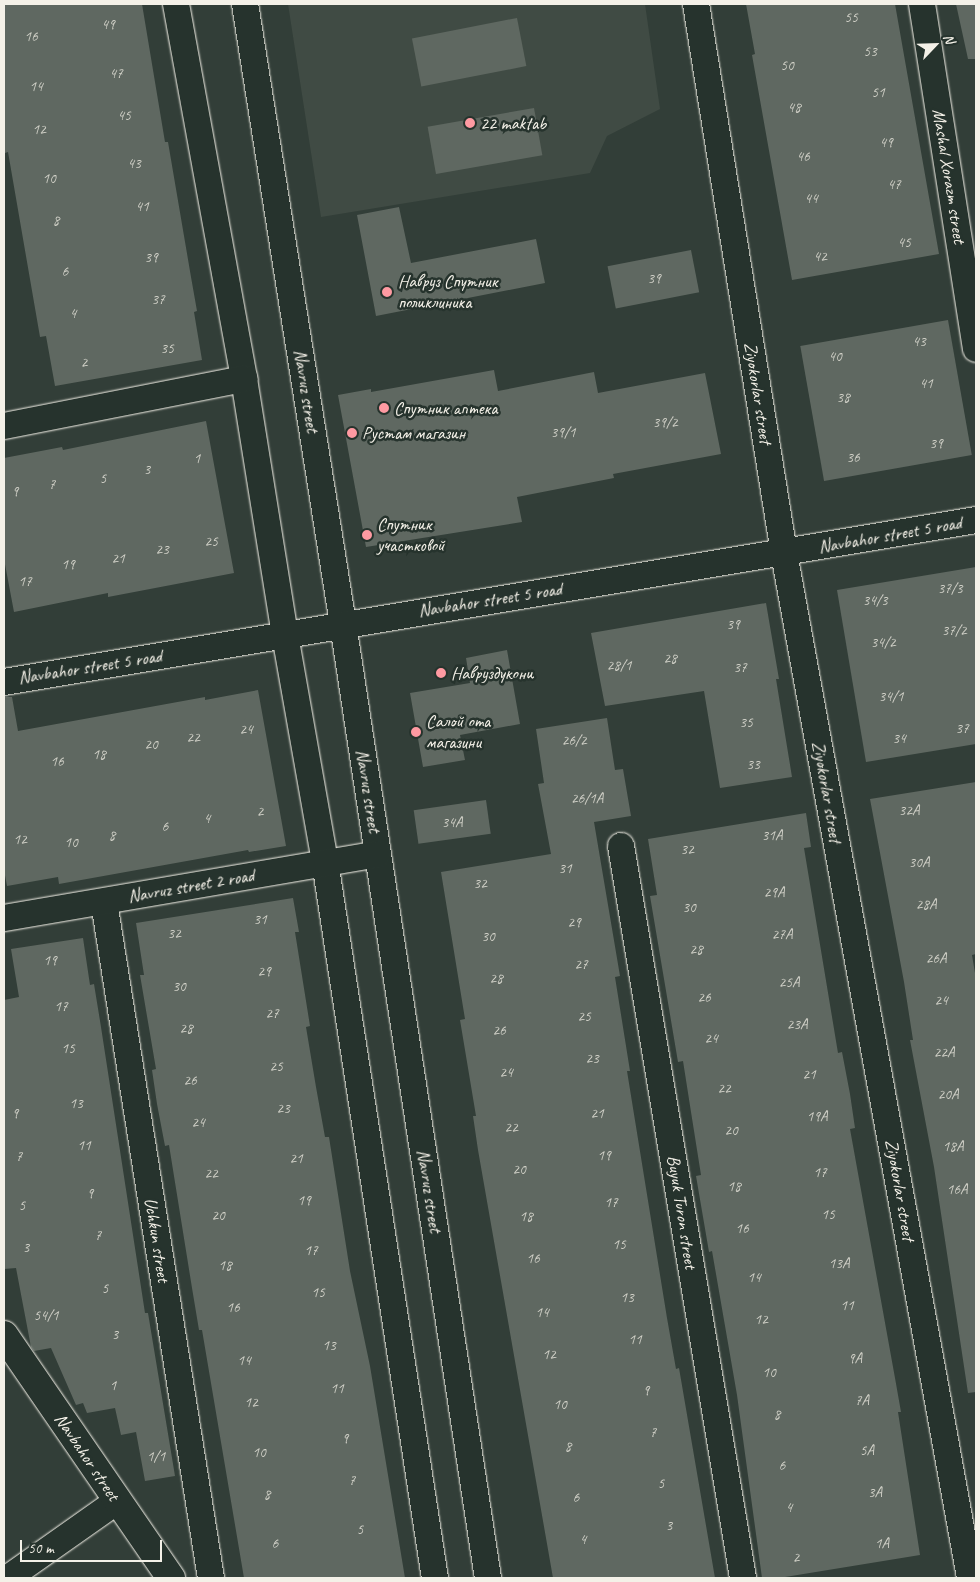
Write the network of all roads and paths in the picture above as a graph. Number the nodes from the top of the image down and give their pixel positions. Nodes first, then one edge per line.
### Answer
1 (176, 4) edge
2 (245, 4) edge
3 (696, 4) edge
4 (922, 4) edge
5 (976, 349) edge
6 (244, 379) junction
7 (4, 422) edge
8 (976, 520) edge
9 (784, 553) junction
10 (343, 624) junction
11 (285, 635) junction
12 (4, 682) edge
13 (621, 846) dead end
14 (378, 854) junction
15 (325, 862) junction
16 (104, 902) junction
17 (4, 918) edge
18 (4, 1335) edge
19 (117, 1501) junction
20 (8, 1578) edge
21 (171, 1578) edge
22 (211, 1578) edge
23 (435, 1578) edge
24 (488, 1578) edge
25 (743, 1578) edge
26 (970, 1578) edge

1 - 6 street
2 - 10 street, Navruz street
3 - 9 street, Ziyokorlar street
4 - 5 street, Mashal Xorazm street
6 - 7 street
6 - 11 street
8 - 9 street, Navbahor street 5 road
9 - 10 street, Navbahor street 5 road
9 - 26 street, Ziyokorlar street
10 - 11 street, Navbahor street 5 road
10 - 14 street, Navruz street
11 - 12 street, Navbahor street 5 road
11 - 15 street
13 - 25 street, Buyuk Turon street
14 - 15 street, Navruz street 2 road
14 - 24 street, Navruz street
15 - 16 street, Navruz street 2 road
15 - 23 street
16 - 17 street, Navruz street 2 road
16 - 22 street, Uchkun street
18 - 19 main road, Navbahor street
19 - 20 street
19 - 21 main road, Navbahor street

